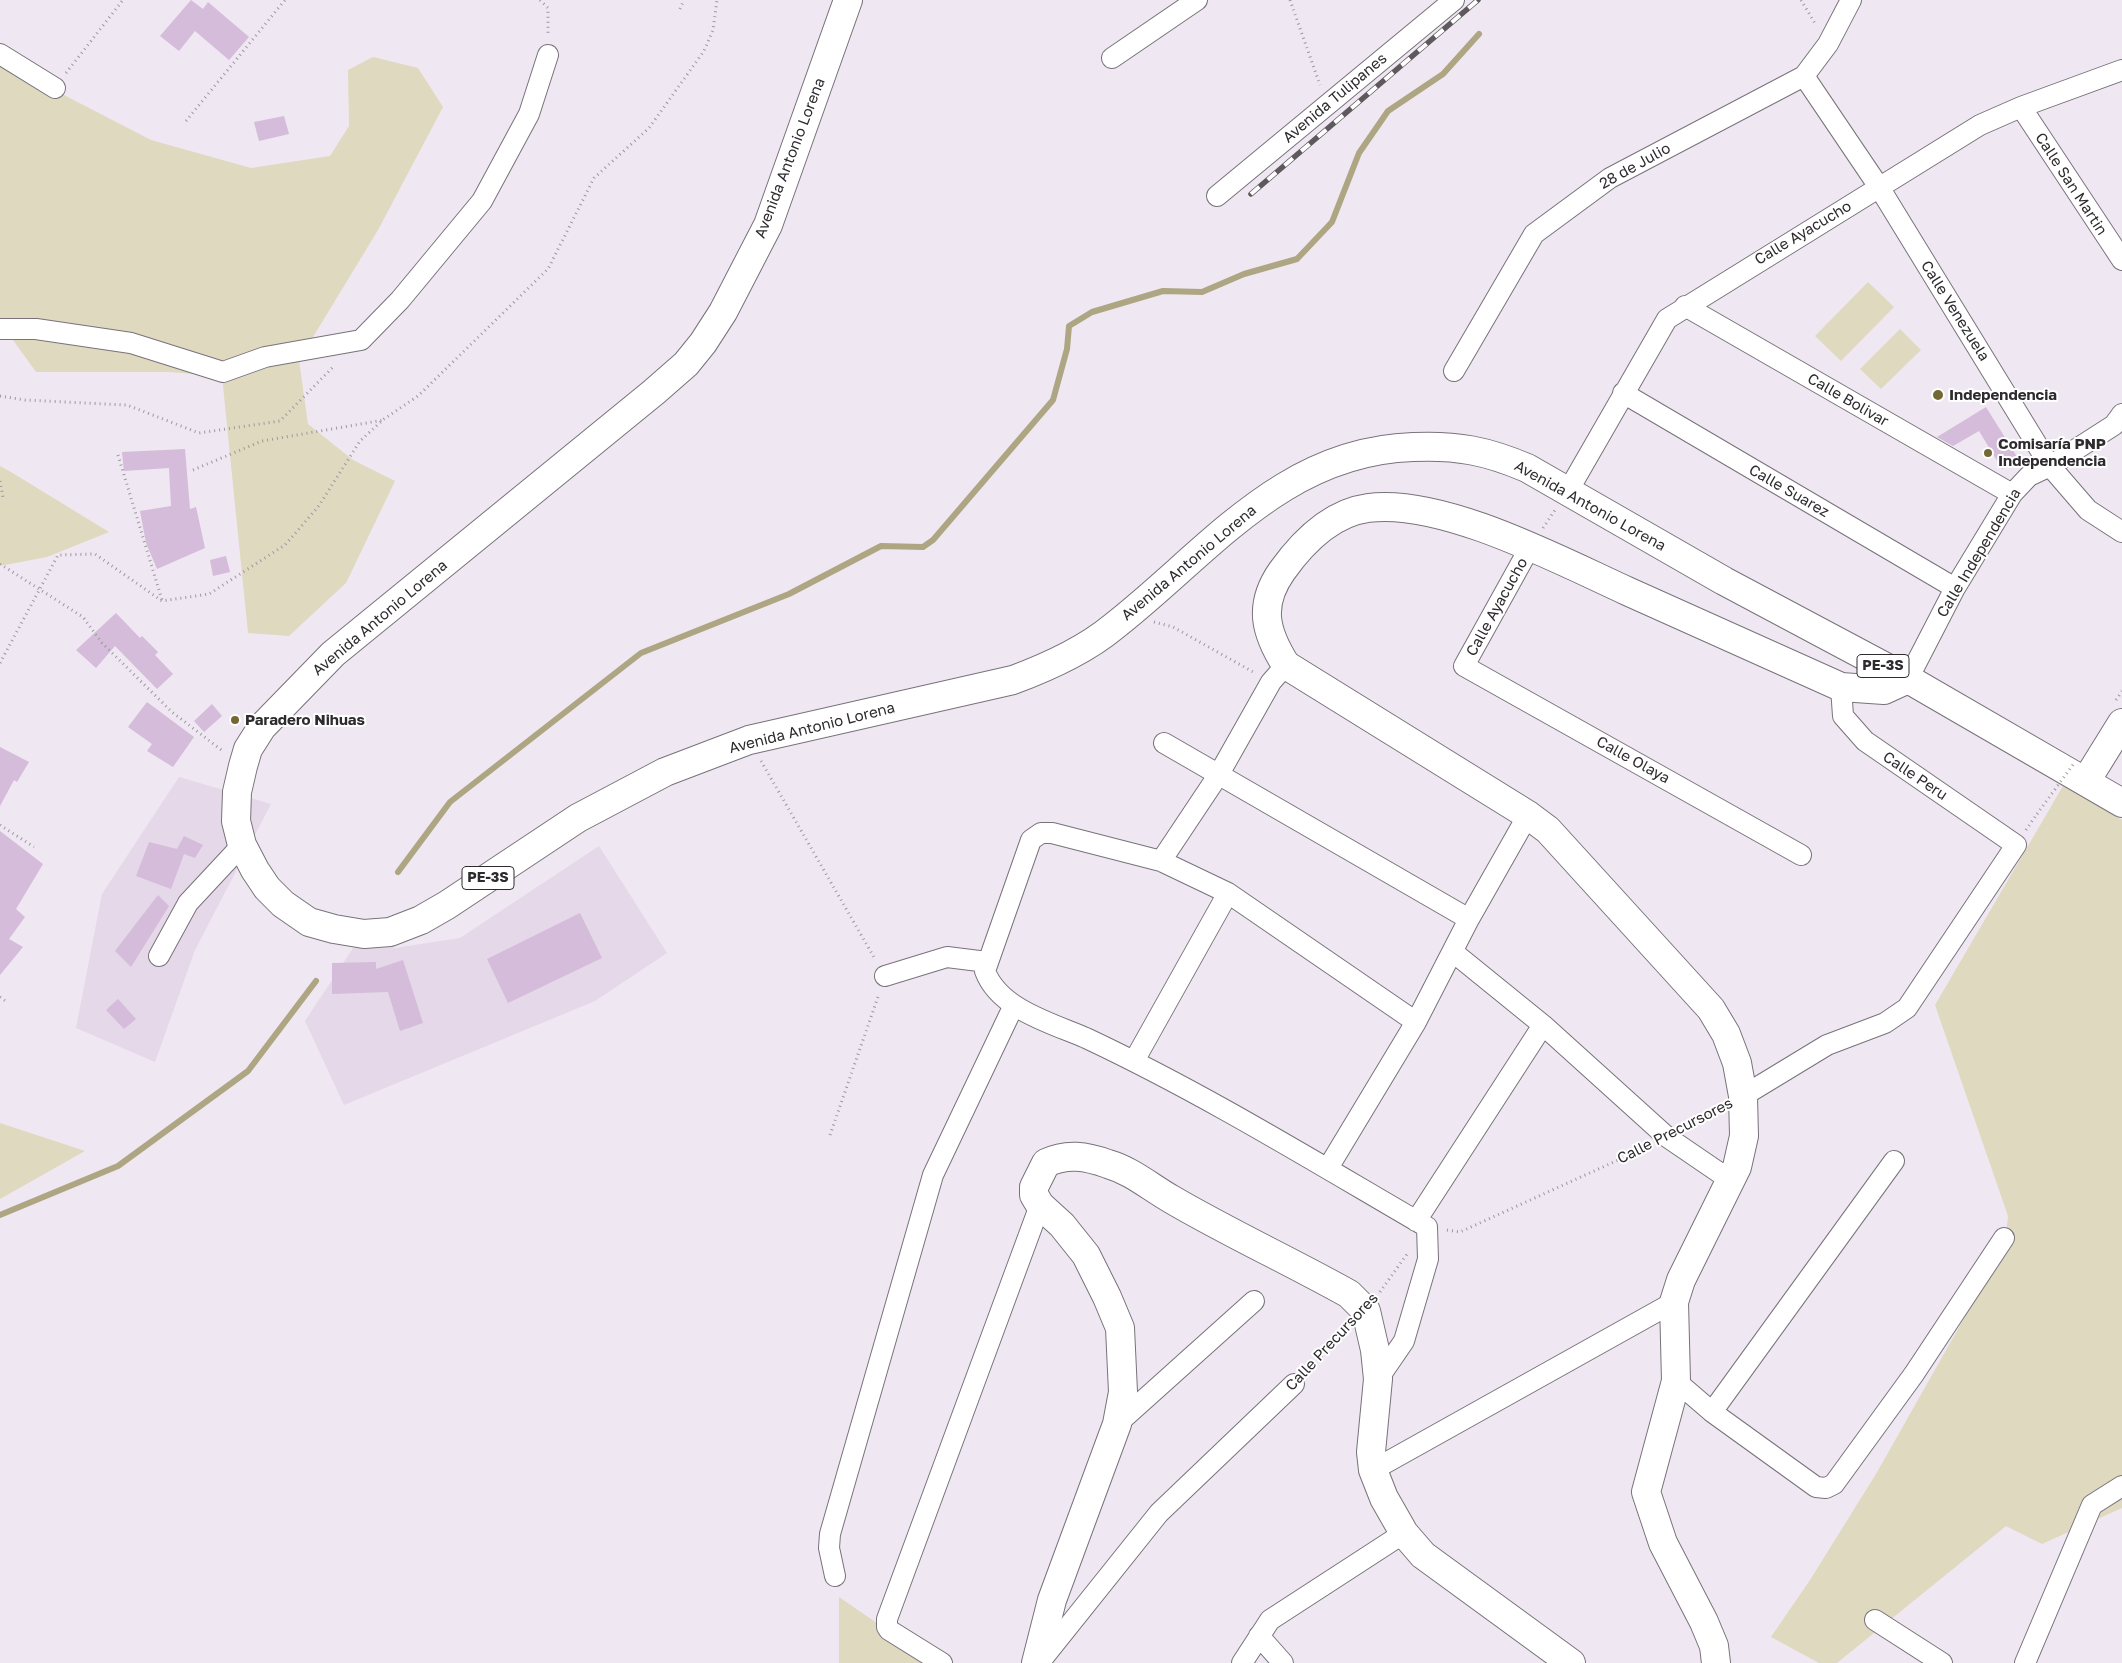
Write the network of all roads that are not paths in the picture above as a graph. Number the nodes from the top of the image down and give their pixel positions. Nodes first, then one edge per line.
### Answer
1 (848, 0) edge
2 (1197, 0) edge
3 (1454, 0) edge
4 (1851, 0) edge
5 (0, 54) edge
6 (548, 55) road end
7 (1112, 58) dead end
8 (2122, 70) edge
9 (1804, 76) junction
10 (55, 88) road end
11 (2021, 107) junction
12 (1879, 187) junction
13 (1217, 196) dead end
14 (2122, 260) edge
15 (1685, 306) junction
16 (0, 329) edge
17 (1454, 371) dead end
18 (1624, 394) junction
19 (2122, 414) edge
20 (2050, 466) junction
21 (1568, 491) junction
22 (2012, 494) junction
23 (2122, 532) edge
24 (1530, 547) junction
25 (1955, 588) junction
26 (1464, 666) joint
27 (1279, 673) junction
28 (1908, 679) junction
29 (1841, 687) junction
30 (2122, 723) edge
31 (1164, 743) dead end
32 (2081, 771) junction
33 (1219, 774) junction
34 (2122, 803) edge
35 (1528, 815) junction
36 (242, 844) junction
37 (1802, 855) dead end
38 (1161, 861) junction
39 (1228, 893) junction
40 (1468, 920) junction
41 (1453, 952) junction
42 (159, 956) dead end
43 (987, 962) junction
44 (885, 976) road end
45 (1014, 1005) junction
46 (1416, 1022) junction
47 (1543, 1025) junction
48 (1134, 1061) junction
49 (1742, 1096) junction
50 (1894, 1161) dead end
51 (1328, 1168) junction
52 (1730, 1180) junction
53 (1040, 1205) junction
54 (1422, 1224) junction
55 (2004, 1238) dead end
56 (1254, 1301) dead end
57 (1674, 1302) junction
58 (1378, 1378) junction
59 (1676, 1381) junction
60 (1294, 1384) road end
61 (1712, 1412) junction
62 (1117, 1424) junction
63 (1373, 1470) junction
64 (2122, 1486) edge
65 (1404, 1533) junction
66 (835, 1576) dead end
67 (1875, 1620) dead end
68 (1259, 1636) junction
69 (942, 1663) edge
70 (1037, 1663) edge
71 (1242, 1663) edge
72 (1283, 1663) edge
73 (1571, 1663) edge
74 (1716, 1663) edge
75 (1942, 1663) edge
76 (2025, 1663) edge

1 - 36 main road, Avenida Antonio Lorena / PE-3S
2 - 7 street
3 - 13 street, Avenida Tulipanes
4 - 9 street, 28 de Julio
5 - 10 street
6 - 16 street
8 - 11 street, Calle Ayacucho
9 - 12 street, Calle Venezuela
9 - 17 street, 28 de Julio
11 - 12 street, Calle Ayacucho
11 - 14 street, Calle San Martin
12 - 15 street, Calle Ayacucho
12 - 20 street, Calle Venezuela
15 - 18 street, Calle Ayacucho
15 - 22 street, Calle Bolivar
18 - 21 street, Calle Ayacucho
18 - 25 street, Calle Suarez
19 - 20 street, Calle Independencia
20 - 22 street, Calle Independencia
20 - 23 street, Calle Venezuela
21 - 28 main road, Avenida Antonio Lorena / PE-3S
21 - 36 main road, Avenida Antonio Lorena / PE-3S
22 - 25 street, Calle Independencia
24 - 26 street, Calle Ayacucho
24 - 27 main road
24 - 29 main road
25 - 28 street, Calle Independencia
26 - 37 street, Calle Olaya
27 - 33 street
27 - 35 main road
28 - 29 main road
28 - 32 main road, PE-3S
29 - 49 street, Calle Peru
30 - 32 main road
31 - 33 street
32 - 34 main road, PE-3S
33 - 38 street
33 - 40 street
35 - 40 street
35 - 49 main road
36 - 42 street
38 - 39 street
38 - 43 street
39 - 46 street
39 - 48 street
40 - 41 street
41 - 46 street
41 - 47 street
43 - 44 street
43 - 45 street
45 - 48 street
45 - 66 street
46 - 51 street
47 - 52 street
47 - 54 street
48 - 51 street
49 - 52 main road
50 - 61 street
51 - 54 street
52 - 57 main road
53 - 58 main road
53 - 62 main road
53 - 69 street
54 - 58 street
55 - 61 street
56 - 62 street
57 - 59 main road
57 - 63 street
58 - 63 main road
59 - 61 street
59 - 74 main road
60 - 70 street, Calle Precursores
62 - 70 main road
63 - 65 main road
64 - 76 street
65 - 68 street
65 - 73 main road
67 - 75 street
68 - 71 street
68 - 72 street

